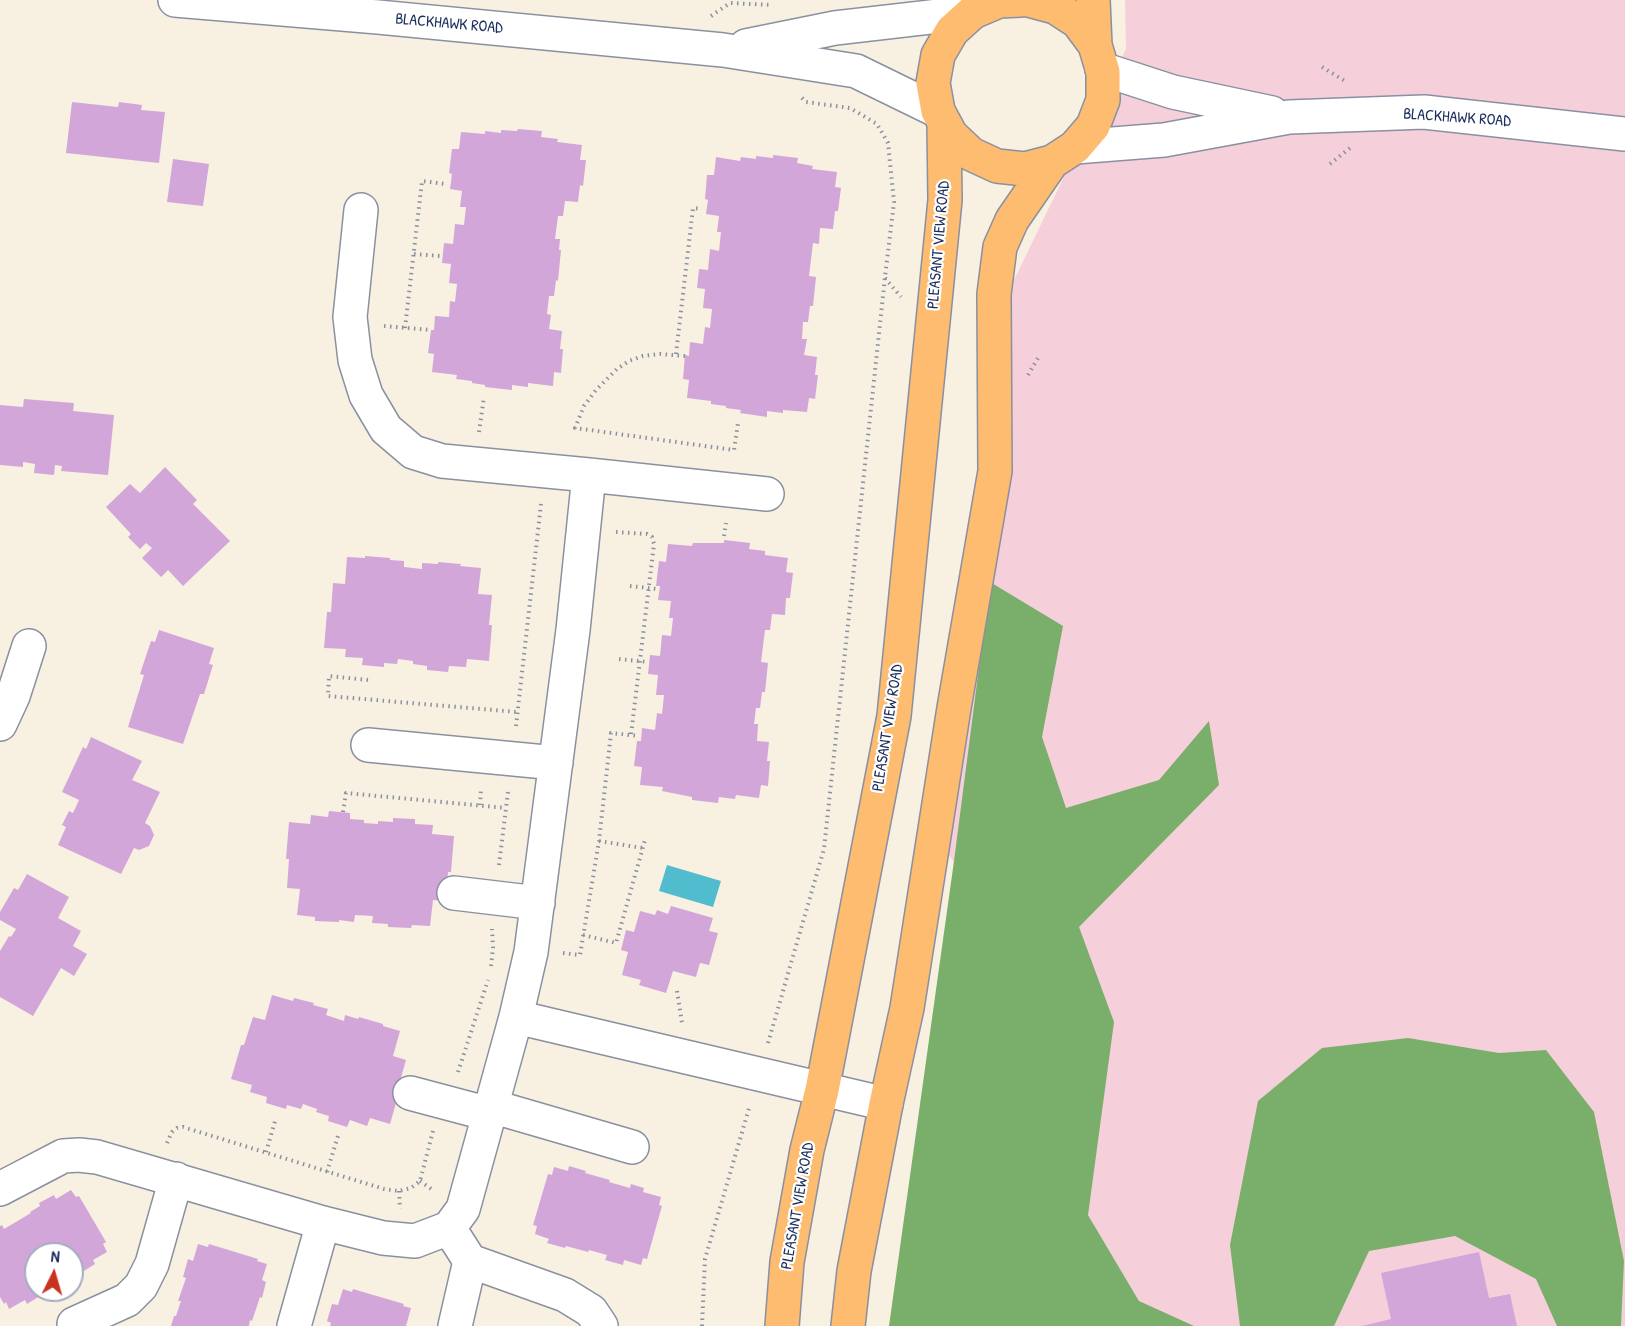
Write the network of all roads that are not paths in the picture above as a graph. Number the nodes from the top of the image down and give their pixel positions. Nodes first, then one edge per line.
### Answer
1 (175, 0) edge
2 (1093, 0) edge
3 (1004, 3) edge
4 (379, 8) edge
5 (723, 50) junction
6 (1098, 57) junction
7 (941, 117) junction
8 (1289, 117) junction
9 (1625, 134) edge
10 (1064, 155) junction
11 (361, 210) dead end
12 (589, 475) junction
13 (767, 494) dead end
14 (29, 646) dead end
15 (0, 724) edge
16 (368, 745) dead end
17 (556, 764) junction
18 (454, 893) dead end
19 (538, 903) junction
20 (516, 1017) junction
21 (822, 1090) junction
22 (410, 1093) dead end
23 (886, 1104) junction
24 (490, 1110) junction
25 (632, 1147) dead end
26 (176, 1179) junction
27 (0, 1189) edge
28 (323, 1223) junction
29 (449, 1228) junction
30 (470, 1261) junction
31 (74, 1324) dead end
32 (294, 1326) edge
33 (455, 1326) edge
34 (601, 1326) edge
35 (782, 1326) edge
36 (848, 1326) edge

1 - 4 street, BLACKHAWK ROAD
2 - 6 main road
3 - 5 street, BLACKHAWK ROAD
3 - 6 main road
3 - 7 main road
4 - 5 street, BLACKHAWK ROAD
5 - 7 street, BLACKHAWK ROAD
6 - 8 street, BLACKHAWK ROAD
6 - 10 main road
7 - 10 main road
7 - 21 main road, PLEASANT VIEW ROAD
8 - 9 street, BLACKHAWK ROAD
8 - 10 street, BLACKHAWK ROAD
10 - 23 main road
11 - 12 street
12 - 13 street
12 - 17 street
14 - 15 street
16 - 17 street
17 - 19 street
18 - 19 street
19 - 20 street
20 - 21 street
20 - 24 street
21 - 23 street
21 - 35 main road, PLEASANT VIEW ROAD
22 - 24 street
23 - 36 main road
24 - 25 street
24 - 29 street
26 - 27 street
26 - 28 street
26 - 31 street
28 - 29 street
28 - 32 street
29 - 30 street
30 - 33 street
30 - 34 street

